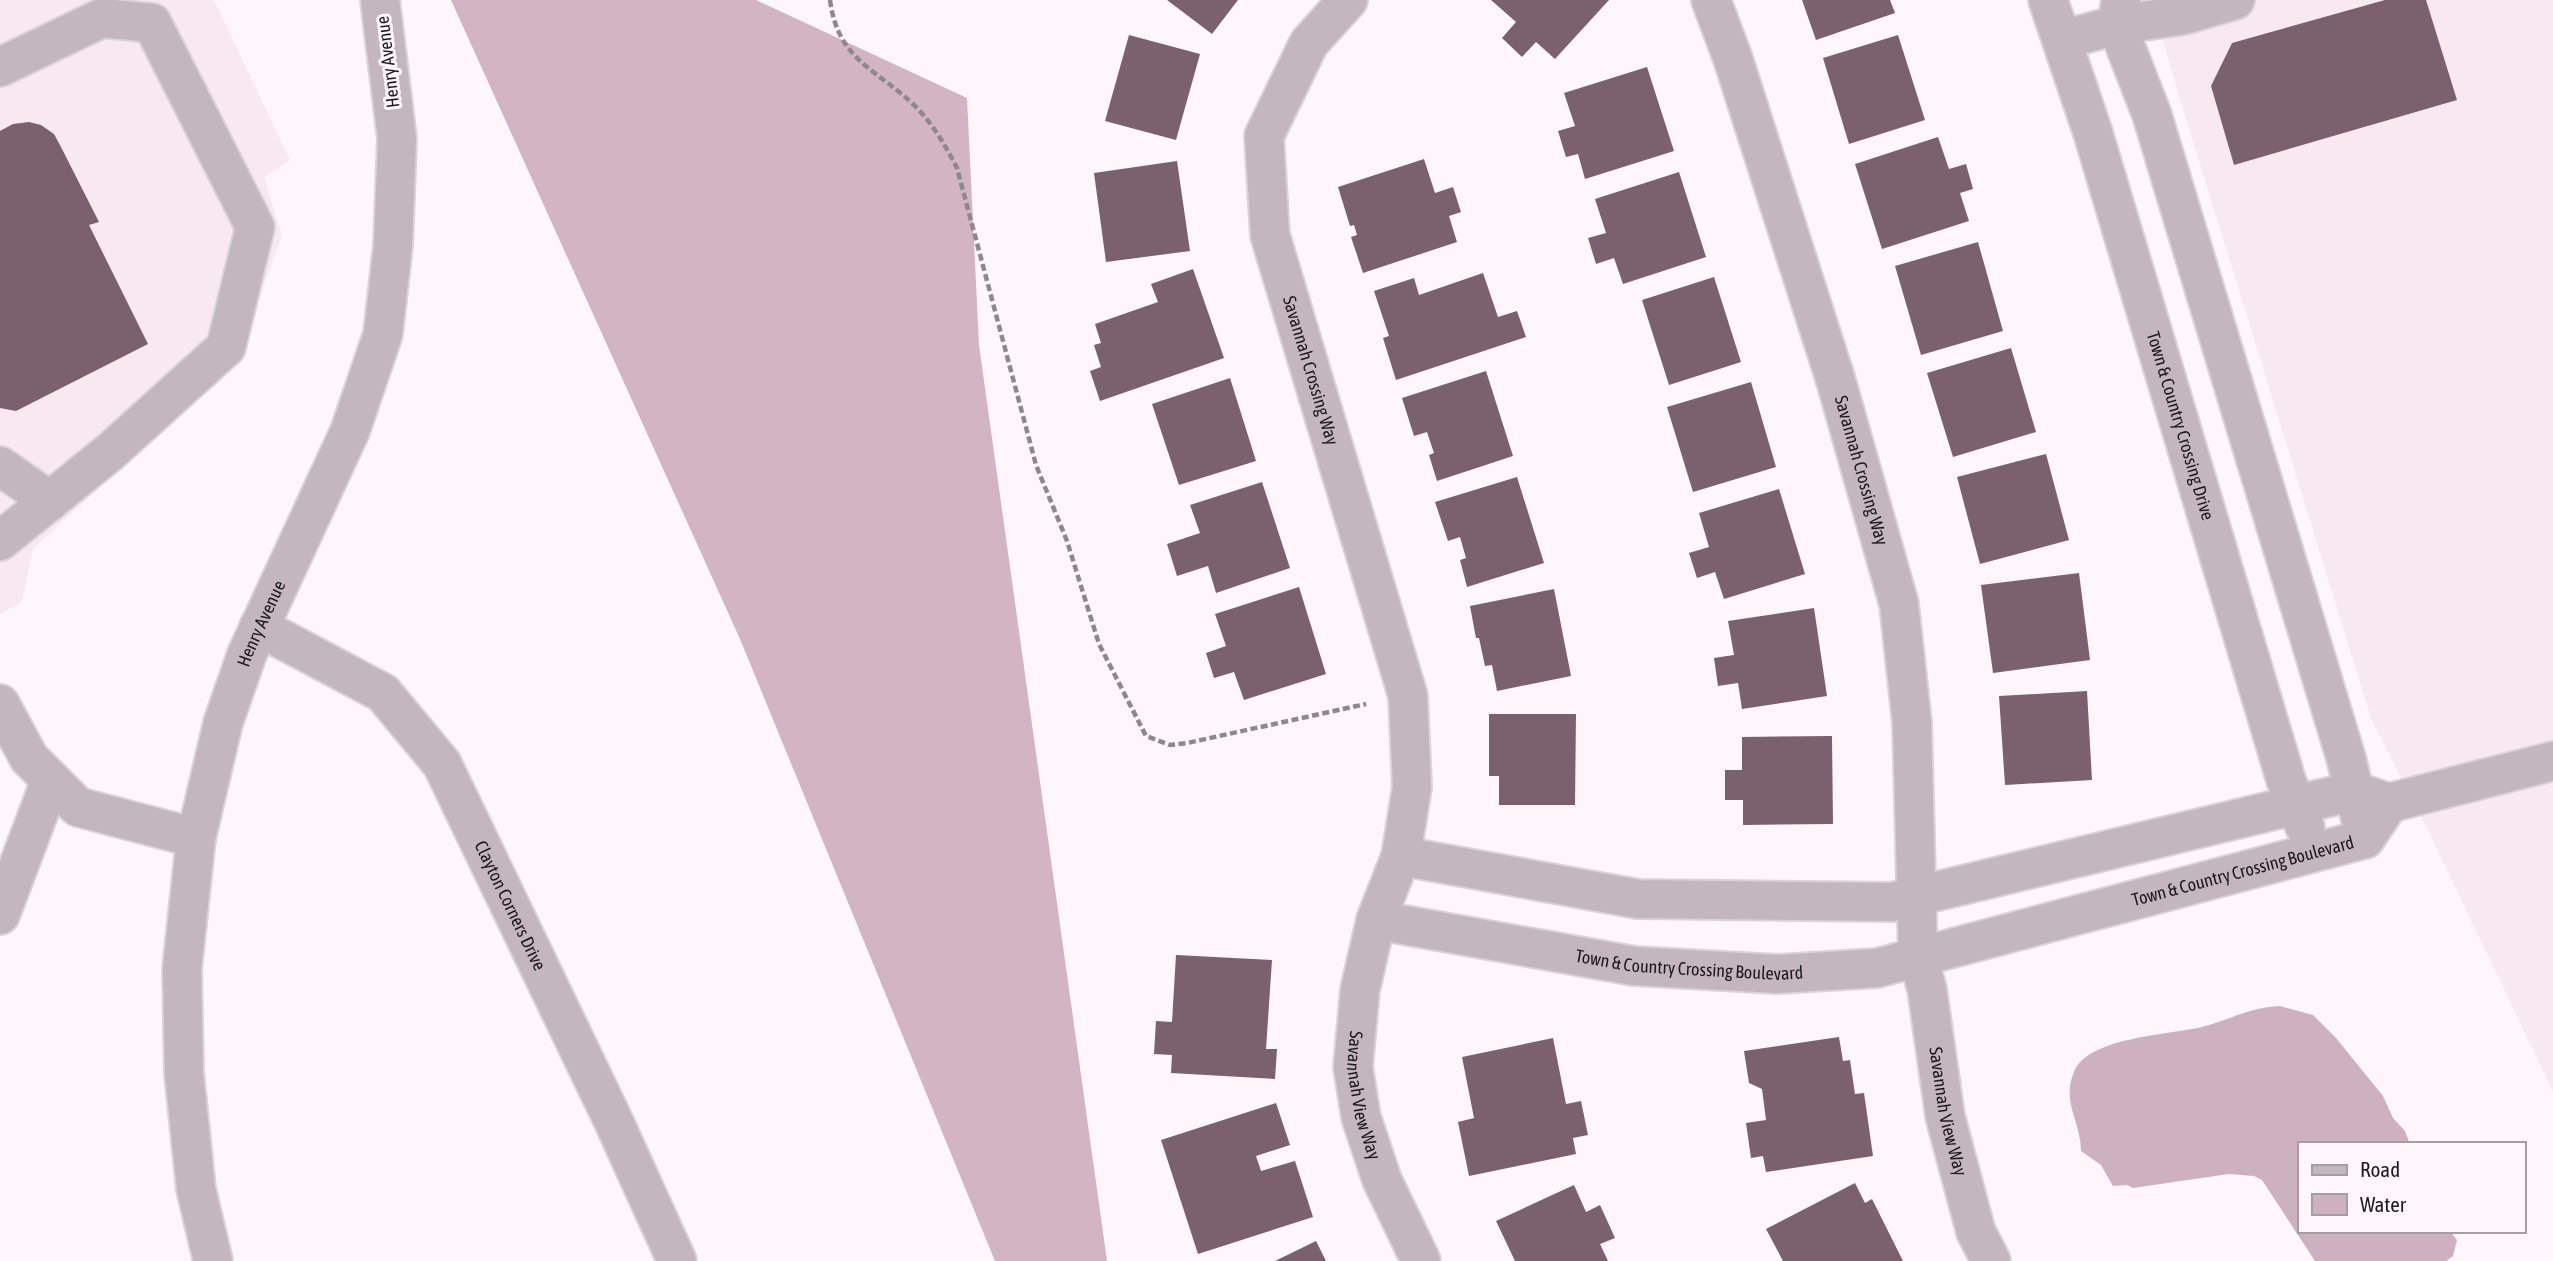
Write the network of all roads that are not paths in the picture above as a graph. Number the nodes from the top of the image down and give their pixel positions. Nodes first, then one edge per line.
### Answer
1 (380, 0) edge
2 (1348, 0) edge
3 (1711, 0) edge
4 (2235, 0) edge
5 (2057, 12) edge
6 (2119, 12) edge
7 (0, 67) edge
8 (0, 466) edge
9 (50, 501) junction
10 (0, 541) edge
11 (259, 627) junction
12 (0, 704) edge
13 (2553, 761) edge
14 (51, 780) junction
15 (2372, 797) junction
16 (2296, 805) junction
17 (196, 838) junction
18 (2315, 852) junction
19 (1401, 856) junction
20 (1917, 896) junction
21 (0, 915) edge
22 (1376, 920) junction
23 (1918, 957) junction
24 (213, 1261) edge
25 (677, 1261) edge
26 (1422, 1261) edge
27 (1991, 1261) edge

1 - 11 street, Henry Avenue
2 - 19 street, Savannah Crossing Way
3 - 20 street, Savannah Crossing Way
4 - 6 street
5 - 6 street
5 - 16 street, Town & Country Crossing Drive
6 - 15 street
7 - 9 street
8 - 9 street
9 - 10 street
11 - 17 street, Henry Avenue
11 - 25 street, Clayton Corners Drive
12 - 14 street
13 - 15 street
14 - 17 street
14 - 21 street
15 - 16 street
15 - 18 street, Town & Country Crossing Boulevard
16 - 18 street, Town & Country Crossing Drive
16 - 20 street
17 - 24 street, Henry Avenue
18 - 23 street, Town & Country Crossing Boulevard
19 - 20 street
19 - 22 street, Savannah Crossing Way
20 - 23 street, Savannah Crossing Way
22 - 23 street, Town & Country Crossing Boulevard
22 - 26 street, Savannah View Way
23 - 27 street, Savannah View Way

